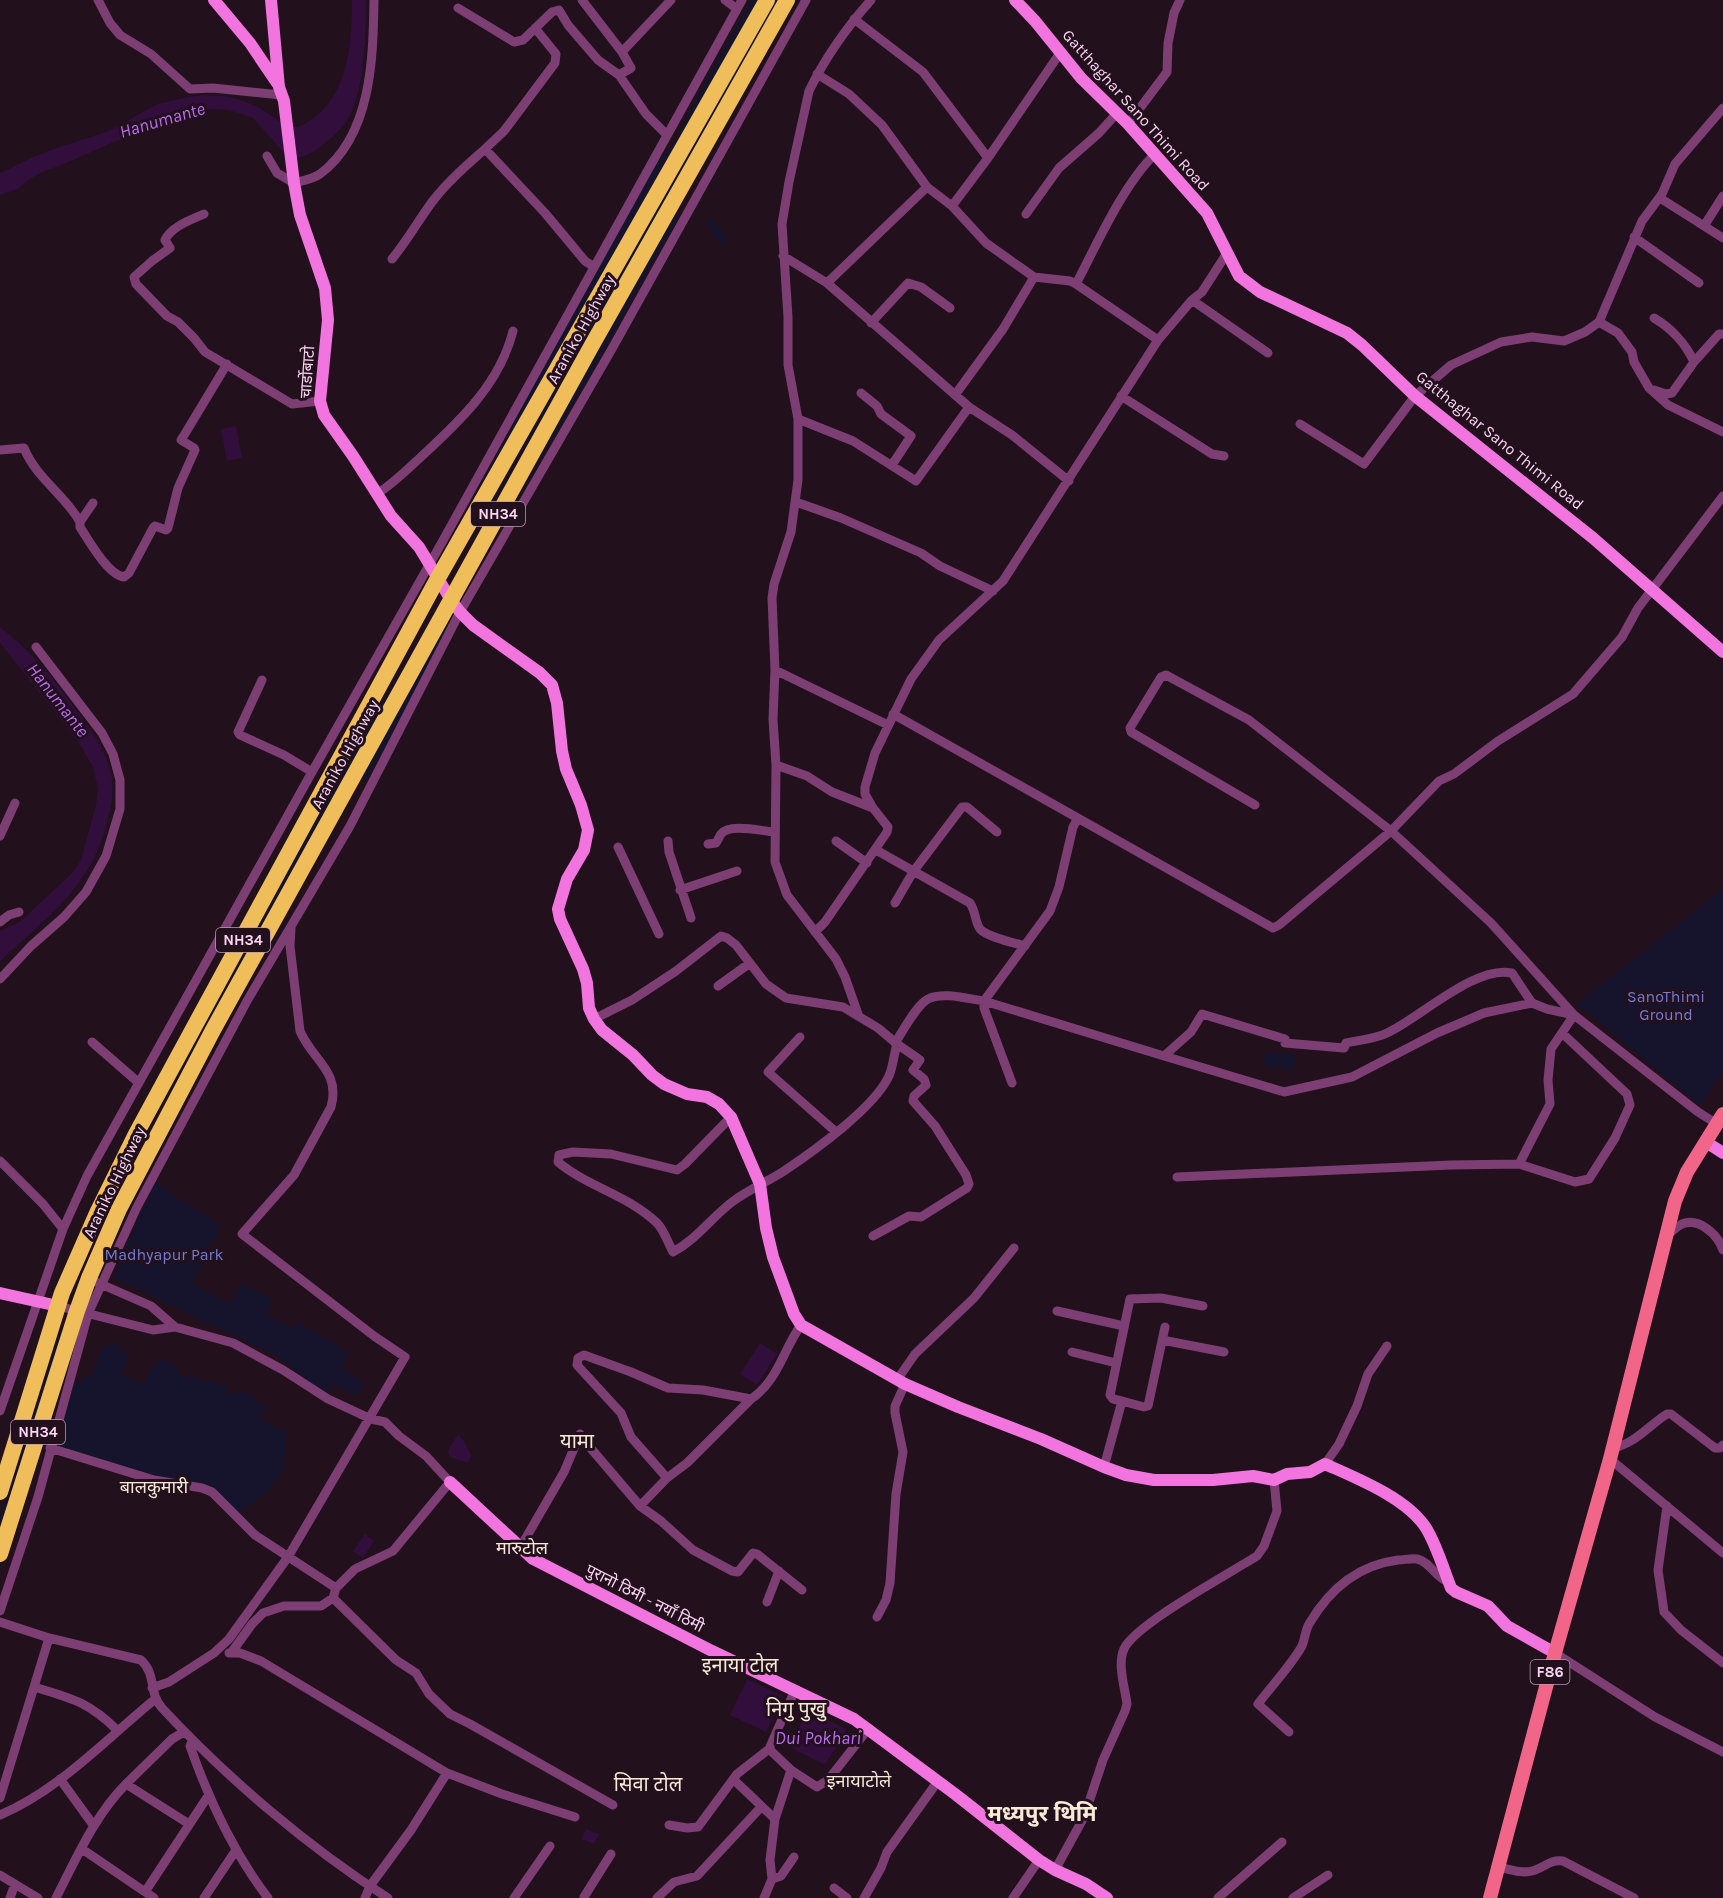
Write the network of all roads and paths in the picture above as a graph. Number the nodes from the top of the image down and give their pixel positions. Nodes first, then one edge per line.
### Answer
1 (98, 0) edge
2 (214, 0) edge
3 (271, 0) edge
4 (374, 0) edge
5 (582, 0) edge
6 (671, 0) edge
7 (725, 0) edge
8 (742, 0) edge
9 (767, 0) edge
10 (786, 0) edge
11 (806, 0) edge
12 (872, 0) edge
13 (1180, 0) edge
14 (1019, 1) edge
15 (459, 8) dead end
16 (737, 9) junction
17 (854, 19) junction
18 (535, 28) junction
19 (622, 52) junction
20 (1060, 52) junction
21 (817, 74) junction
22 (619, 75) junction
23 (280, 91) junction
24 (1723, 108) edge
25 (1117, 113) junction
26 (1128, 124) junction
27 (667, 135) junction
28 (484, 149) junction
29 (1155, 154) junction
30 (267, 156) dead end
31 (988, 158) junction
32 (293, 180) junction
33 (927, 187) junction
34 (1723, 196) edge
35 (1660, 198) junction
36 (952, 206) junction
37 (204, 214) dead end
38 (1026, 214) dead end
39 (1704, 226) junction
40 (1634, 237) junction
41 (1723, 238) edge
42 (1227, 253) junction
43 (783, 256) junction
44 (392, 259) dead end
45 (594, 267) junction
46 (1034, 278) junction
47 (827, 283) junction
48 (1699, 283) dead end
49 (1076, 284) junction
50 (1192, 300) junction
51 (950, 308) dead end
52 (1654, 318) dead end
53 (1599, 322) junction
54 (871, 323) junction
55 (513, 331) dead end
56 (1723, 334) edge
57 (1158, 340) junction
58 (1268, 352) dead end
59 (1694, 362) junction
60 (227, 364) junction
61 (1649, 388) junction
62 (861, 393) dead end
63 (955, 395) junction
64 (1121, 396) junction
65 (1415, 396) junction
66 (320, 401) junction
67 (969, 407) junction
68 (798, 419) junction
69 (1300, 424) dead end
70 (1723, 432) edge
71 (0, 450) edge
72 (1224, 456) dead end
73 (892, 465) junction
74 (1069, 481) junction
75 (377, 494) junction
76 (1723, 496) edge
77 (796, 502) junction
78 (93, 503) dead end
79 (80, 522) junction
80 (434, 571) junction
81 (1653, 590) junction
82 (993, 591) junction
83 (456, 606) junction
84 (36, 647) dead end
85 (1723, 652) edge
86 (775, 670) junction
87 (262, 680) dead end
88 (893, 714) junction
89 (888, 725) junction
90 (776, 765) junction
91 (312, 772) junction
92 (15, 803) dead end
93 (1256, 805) dead end
94 (873, 808) junction
95 (1078, 818) junction
96 (1391, 831) junction
97 (774, 832) junction
98 (997, 832) dead end
99 (0, 836) edge
100 (668, 841) dead end
101 (836, 841) dead end
102 (708, 844) dead end
103 (618, 848) dead end
104 (876, 850) junction
105 (867, 863) junction
106 (738, 871) dead end
107 (913, 872) junction
108 (680, 890) junction
109 (895, 903) dead end
110 (19, 912) dead end
111 (691, 918) dead end
112 (0, 922) edge
113 (291, 927) junction
114 (815, 932) junction
115 (659, 934) dead end
116 (1025, 946) junction
117 (750, 963) junction
118 (0, 979) edge
119 (718, 986) dead end
120 (984, 1001) junction
121 (1532, 1003) junction
122 (858, 1014) junction
123 (1574, 1015) junction
124 (594, 1019) junction
125 (1562, 1033) junction
126 (800, 1037) dead end
127 (92, 1042) dead end
128 (896, 1044) junction
129 (1164, 1056) junction
130 (139, 1083) junction
131 (1012, 1083) dead end
132 (731, 1117) junction
133 (1720, 1119) edge
134 (836, 1132) junction
135 (1706, 1142) junction
136 (1723, 1153) edge
137 (0, 1161) edge
138 (1519, 1164) junction
139 (1178, 1177) dead end
140 (760, 1184) junction
141 (1675, 1201) junction
142 (1689, 1222) junction
143 (63, 1228) junction
144 (873, 1236) dead end
145 (1665, 1238) junction
146 (1014, 1248) dead end
147 (1723, 1250) edge
148 (95, 1281) junction
149 (0, 1293) edge
150 (38, 1301) junction
151 (58, 1306) junction
152 (1203, 1306) dead end
153 (1057, 1311) dead end
154 (82, 1313) junction
155 (801, 1325) junction
156 (1124, 1326) junction
157 (175, 1327) junction
158 (1165, 1328) dead end
159 (1162, 1340) junction
160 (1387, 1346) dead end
161 (1072, 1352) dead end
162 (1224, 1352) dead end
163 (1116, 1363) junction
164 (902, 1382) junction
165 (752, 1400) junction
166 (1122, 1401) junction
167 (0, 1411) edge
168 (369, 1417) junction
169 (580, 1434) dead end
170 (588, 1445) dead end
171 (1723, 1445) edge
172 (50, 1448) junction
173 (1612, 1454) junction
174 (1325, 1464) junction
175 (1104, 1467) junction
176 (667, 1478) junction
177 (1274, 1480) junction
178 (450, 1482) junction
179 (0, 1492) edge
180 (640, 1506) junction
181 (1666, 1506) junction
182 (520, 1548) junction
183 (1723, 1553) edge
184 (0, 1554) edge
185 (288, 1557) junction
186 (779, 1571) junction
187 (1449, 1582) junction
188 (336, 1588) junction
189 (802, 1590) dead end
190 (333, 1598) junction
191 (767, 1602) dead end
192 (0, 1611) edge
193 (877, 1617) dead end
194 (0, 1622) edge
195 (49, 1638) junction
196 (214, 1653) junction
197 (231, 1653) junction
198 (1555, 1653) junction
199 (1723, 1664) edge
200 (34, 1687) junction
201 (152, 1688) junction
202 (795, 1690) junction
203 (154, 1700) junction
204 (869, 1728) junction
205 (117, 1730) junction
206 (184, 1732) junction
207 (1289, 1732) dead end
208 (193, 1740) junction
209 (769, 1749) junction
210 (1723, 1752) edge
211 (791, 1770) junction
212 (447, 1773) junction
213 (60, 1779) junction
214 (734, 1780) junction
215 (938, 1781) junction
216 (126, 1784) junction
217 (208, 1796) junction
218 (0, 1798) edge
219 (613, 1805) dead end
220 (761, 1807) junction
221 (0, 1815) edge
222 (575, 1817) dead end
223 (775, 1819) junction
224 (189, 1824) junction
225 (669, 1825) dead end
226 (94, 1826) junction
227 (1282, 1842) dead end
228 (550, 1846) dead end
229 (82, 1849) junction
230 (236, 1851) junction
231 (611, 1854) dead end
232 (794, 1857) dead end
233 (1039, 1860) junction
234 (1499, 1867) junction
235 (1055, 1870) junction
236 (0, 1875) edge
237 (1328, 1875) dead end
238 (772, 1879) junction
239 (15, 1884) junction
240 (370, 1886) junction
241 (834, 1888) dead end
242 (1616, 1888) junction
243 (145, 1892) junction
244 (10, 1898) edge
245 (39, 1898) edge
246 (56, 1898) edge
247 (154, 1898) edge
248 (204, 1898) edge
249 (268, 1898) edge
250 (365, 1898) edge
251 (388, 1898) edge
252 (514, 1898) edge
253 (585, 1898) edge
254 (657, 1898) edge
255 (764, 1898) edge
256 (847, 1898) edge
257 (864, 1898) edge
258 (1013, 1898) edge
259 (1107, 1898) edge
260 (1218, 1898) edge
261 (1293, 1898) edge
262 (1490, 1898) edge
263 (1611, 1898) edge
264 (1634, 1898) edge

1 - 23 street
2 - 23 main road
3 - 23 main road
4 - 32 street
5 - 19 street
6 - 19 street
7 - 16 street
8 - 16 street
9 - 80 highway, Araniko Highway / NH34
10 - 83 highway, Araniko Highway / NH34
11 - 83 street
12 - 17 street
13 - 26 street
14 - 20 main road, Gatthaghar Sano Thimi Road
15 - 18 street
16 - 27 street
17 - 21 street
17 - 31 street
18 - 22 street
18 - 28 street
19 - 22 street
20 - 25 main road, Gatthaghar Sano Thimi Road
20 - 31 street
21 - 33 street
21 - 43 street
22 - 27 street
23 - 32 main road, चार्डोबाटो
24 - 35 street
25 - 26 main road, Gatthaghar Sano Thimi Road
25 - 38 street
26 - 29 main road, Gatthaghar Sano Thimi Road
27 - 45 street
28 - 44 street
28 - 45 street
29 - 42 main road, Gatthaghar Sano Thimi Road
29 - 49 street
30 - 32 street
31 - 36 street
32 - 66 main road, चार्डोबाटो
33 - 36 street
33 - 47 street
34 - 39 street
35 - 39 street
35 - 40 street
36 - 46 street
37 - 60 street
39 - 41 street
40 - 48 street
40 - 53 street
42 - 50 street
42 - 65 main road, Gatthaghar Sano Thimi Road
43 - 47 street
43 - 68 street
45 - 80 street
46 - 49 street
46 - 63 street
47 - 54 street
49 - 57 street
50 - 57 street
50 - 58 street
51 - 54 street
52 - 59 street
53 - 61 street
53 - 65 street
54 - 63 street
55 - 75 street
56 - 59 street
57 - 64 street
59 - 61 street
60 - 66 street
60 - 79 street
61 - 70 street
62 - 73 street
63 - 67 street
64 - 72 street
64 - 74 street
65 - 69 street
65 - 81 main road, Gatthaghar Sano Thimi Road
66 - 75 main road, चार्डोबाटो
67 - 73 street
67 - 74 street
68 - 73 street
68 - 77 street
71 - 79 street
74 - 82 street
75 - 80 main road, चार्डोबाटो
76 - 81 street
77 - 82 street
77 - 86 street
78 - 79 street
80 - 83 main road, चार्डोबाटो
80 - 91 street
80 - 151 highway, Araniko Highway / NH34
81 - 85 main road, Gatthaghar Sano Thimi Road
81 - 96 street
82 - 88 street
83 - 113 street
83 - 124 main road, चार्डोबाटो
83 - 148 highway, Araniko Highway / NH34
84 - 118 street
86 - 89 street
86 - 90 street
87 - 91 street
88 - 89 street
88 - 95 street
89 - 94 street
90 - 94 street
90 - 97 street
91 - 130 street
92 - 99 street
93 - 96 street
94 - 104 street
95 - 96 street
95 - 116 street
96 - 123 street
97 - 102 street
97 - 114 street
98 - 107 street
100 - 108 street
101 - 105 street
103 - 115 street
104 - 105 street
104 - 107 street
105 - 114 street
106 - 108 street
107 - 109 street
107 - 116 street
108 - 111 street
110 - 112 street
113 - 148 street
113 - 168 street
114 - 122 street
116 - 120 street
117 - 119 street
117 - 122 street
117 - 124 street
120 - 128 street
120 - 129 street
120 - 131 street
121 - 123 street
121 - 129 street
121 - 129 street
122 - 128 street
123 - 125 street
123 - 133 street
124 - 132 main road
125 - 138 street
125 - 138 street
126 - 134 street
127 - 130 street
128 - 134 street
128 - 144 street
130 - 143 street
132 - 140 main road
132 - 140 street
133 - 135 main road, F86
134 - 140 street
135 - 136 main road
135 - 141 main road, F86
137 - 143 street
138 - 139 street
140 - 155 main road
141 - 142 street
141 - 145 main road, F86
142 - 145 street
142 - 147 street
143 - 150 street
145 - 173 main road, F86
146 - 164 street
148 - 154 highway, Araniko Highway / NH34
148 - 157 street, पुरानो ठिमी - नयाँ ठिमी
149 - 150 main road
150 - 151 main road
150 - 167 street
151 - 154 street, पुरानो ठिमी - नयाँ ठिमी
151 - 179 highway, Araniko Highway / NH34
152 - 156 street
153 - 156 street
154 - 157 street, पुरानो ठिमी - नयाँ ठिमी
154 - 172 street
154 - 184 highway, Araniko Highway / NH34
155 - 164 main road
155 - 165 street
156 - 163 street
157 - 168 street, पुरानो ठिमी - नयाँ ठिमी
158 - 159 street
159 - 162 street
159 - 166 street
160 - 174 street
161 - 163 street
163 - 166 street
164 - 175 main road
164 - 193 street
165 - 176 street
165 - 176 street
166 - 175 street
168 - 178 street, पुरानो ठिमी - नयाँ ठिमी
168 - 185 street
169 - 182 street
170 - 180 street
171 - 173 street
172 - 185 street
172 - 192 street
173 - 181 street
173 - 198 main road, F86
174 - 177 main road
174 - 187 main road
175 - 177 main road
176 - 180 street
177 - 235 street
178 - 182 main road, पुरानो ठिमी - नयाँ ठिमी
178 - 188 street
180 - 186 street
181 - 183 street
181 - 199 street
182 - 202 main road, पुरानो ठिमी - नयाँ ठिमी
185 - 188 street
185 - 196 street
186 - 189 street
186 - 191 street
187 - 198 main road
187 - 207 street
188 - 190 street
190 - 197 street
190 - 219 street
194 - 195 street
195 - 200 street
195 - 201 street
196 - 197 street
196 - 201 street
197 - 212 street
198 - 210 street
198 - 234 main road, F86
200 - 205 street
200 - 218 street
201 - 203 street
202 - 204 main road, पुरानो ठिमी - नयाँ ठिमी
202 - 209 street
203 - 205 street
203 - 206 street
204 - 211 street
204 - 215 main road, पुरानो ठिमी - नयाँ ठिमी
205 - 213 street
206 - 208 street
206 - 216 street
208 - 217 street
208 - 240 street
209 - 211 street
209 - 214 street
211 - 223 street
212 - 222 street
212 - 240 street
213 - 221 street
213 - 226 street
214 - 220 street
214 - 225 street
215 - 233 main road, पुरानो ठिमी - नयाँ ठिमी
215 - 257 street
216 - 224 street
216 - 226 street
217 - 224 street
217 - 230 street
220 - 223 street
220 - 254 street
223 - 238 street
224 - 243 street
226 - 229 street
227 - 260 street
228 - 252 street
229 - 243 street
229 - 246 street
230 - 248 street
230 - 249 street
231 - 253 street
232 - 238 street
233 - 235 main road, पुरानो ठिमी - नयाँ ठिमी
233 - 258 street
234 - 242 street
234 - 262 main road, F86
235 - 259 main road, पुरानो ठिमी - नयाँ ठिमी
236 - 239 street
237 - 261 street
238 - 255 street
239 - 244 street
239 - 245 street
240 - 250 street
240 - 251 street
241 - 256 street
242 - 263 street
242 - 264 street
243 - 247 street

